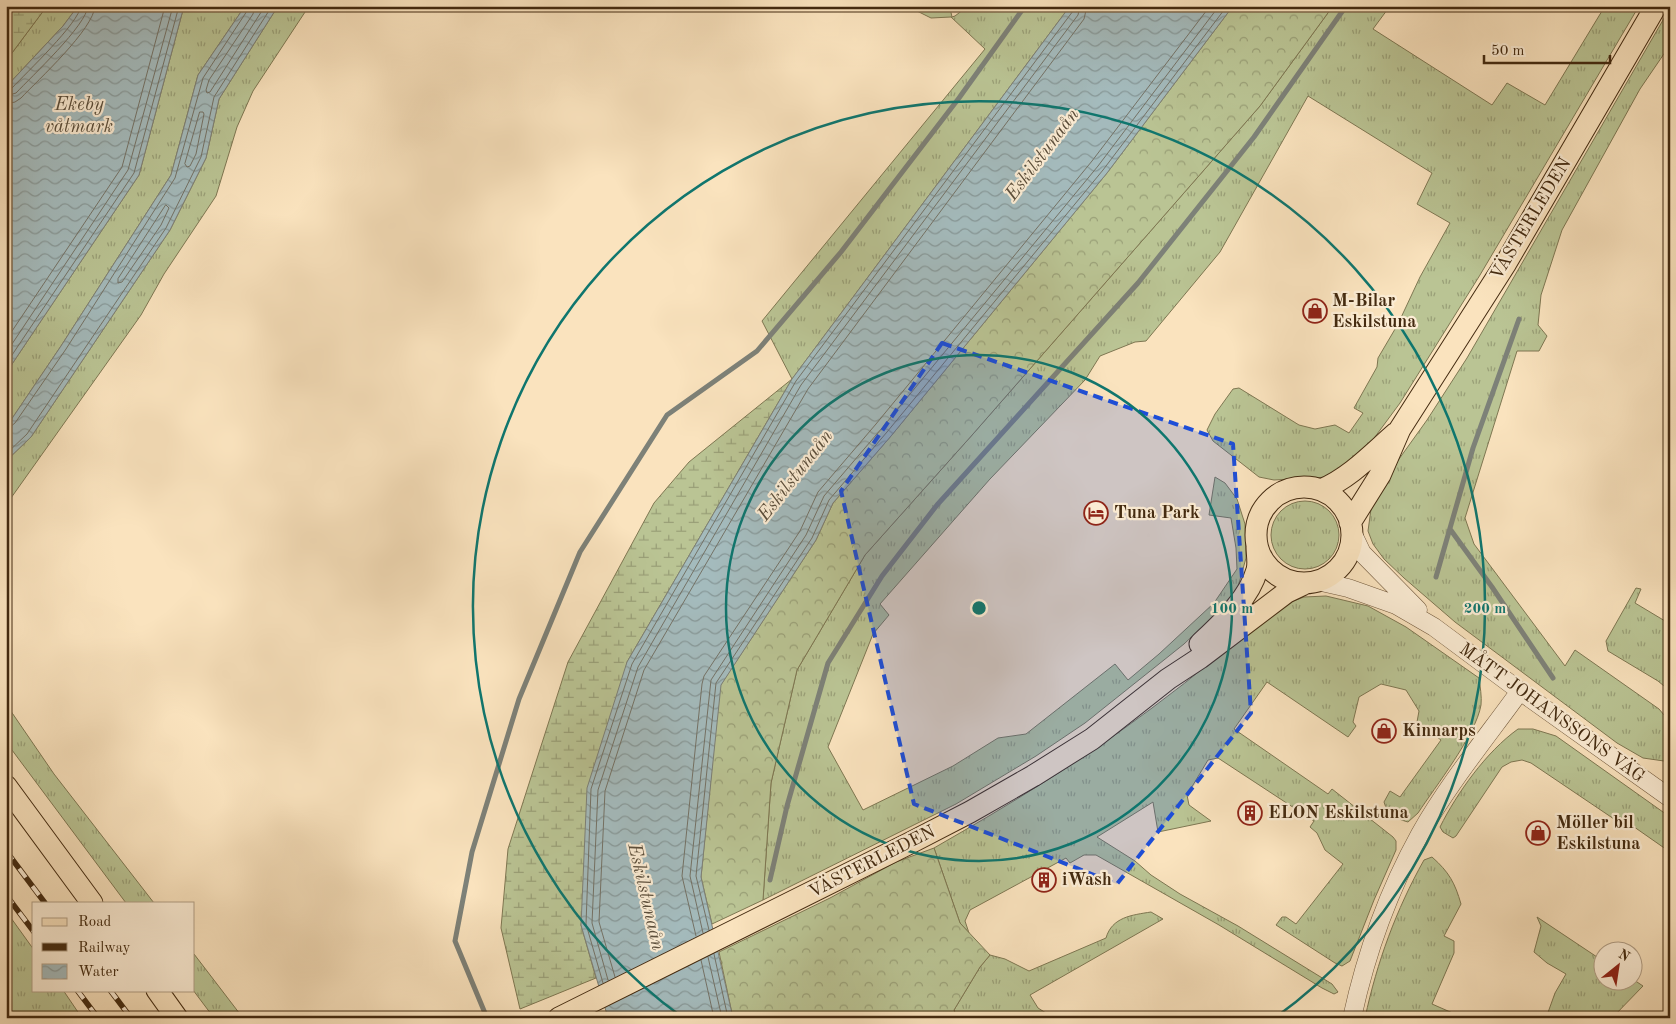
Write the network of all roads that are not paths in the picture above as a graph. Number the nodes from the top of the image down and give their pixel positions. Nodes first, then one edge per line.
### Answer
1 (1656, 6) edge
2 (1400, 429) junction
3 (1321, 490) junction
4 (1351, 527) junction
5 (1257, 546) junction
6 (1312, 582) junction
7 (1434, 626) junction
8 (1168, 679) junction
9 (1520, 691) junction
10 (6, 786) edge
11 (1670, 798) edge
12 (91, 902) edge
13 (158, 992) edge
14 (177, 1018) edge
15 (558, 1018) edge
16 (1352, 1018) edge

1 - 2 main road, VÄSTERLEDEN
2 - 3 main road, VÄSTERLEDEN
2 - 4 main road, VÄSTERLEDEN
3 - 4 main road
3 - 5 main road
4 - 6 main road
4 - 7 street, MÅTT JOHANSSONS VÄG
5 - 6 main road
5 - 8 main road, VÄSTERLEDEN
6 - 7 street, MÅTT JOHANSSONS VÄG
6 - 8 main road, VÄSTERLEDEN
7 - 9 street, MÅTT JOHANSSONS VÄG
8 - 15 main road, VÄSTERLEDEN
9 - 11 street, MÅTT JOHANSSONS VÄG
9 - 16 street
10 - 12 main road
13 - 14 main road

